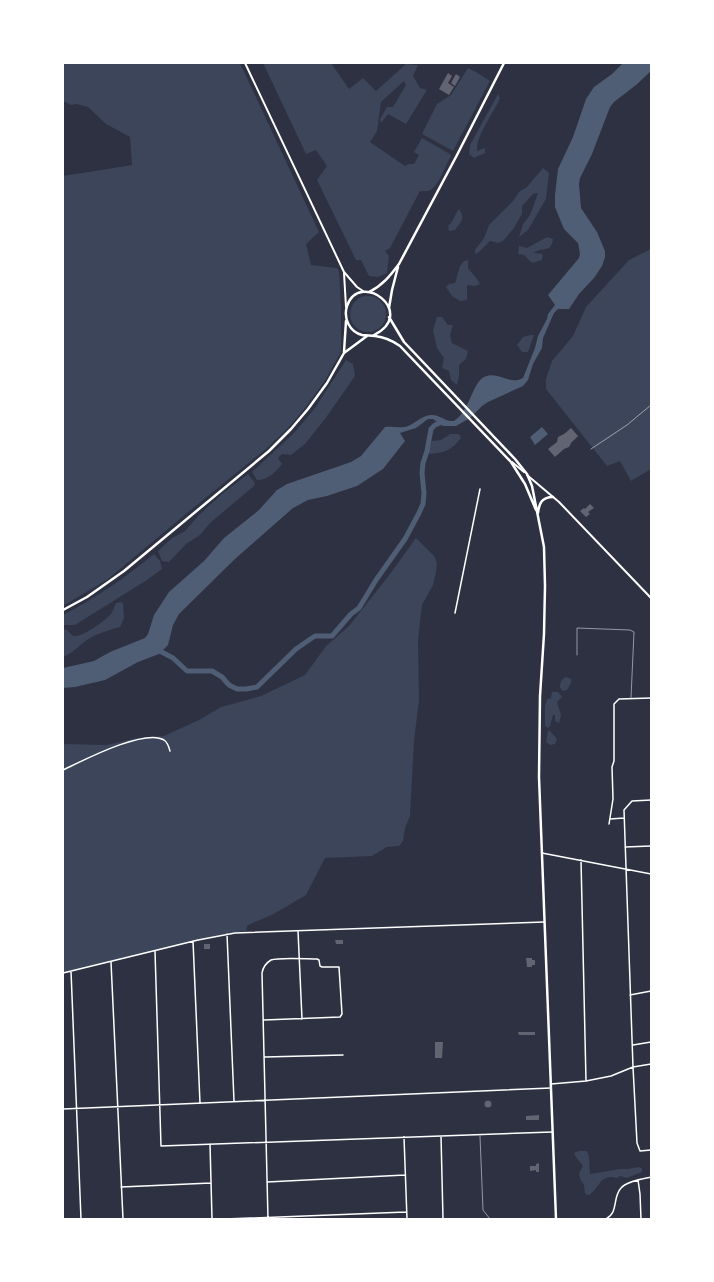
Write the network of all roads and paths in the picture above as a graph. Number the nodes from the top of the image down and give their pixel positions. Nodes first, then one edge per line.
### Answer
1 (245, 63) edge
2 (504, 63) edge
3 (399, 264) junction
4 (344, 272) junction
5 (364, 292) junction
6 (369, 292) junction
7 (346, 308) junction
8 (389, 308) junction
9 (389, 317) junction
10 (346, 321) junction
11 (374, 335) junction
12 (367, 336) junction
13 (344, 353) junction
14 (651, 405) edge
15 (591, 449) dead end
16 (511, 462) junction
17 (527, 474) junction
18 (480, 490) dead end
19 (553, 497) junction
20 (538, 515) junction
21 (651, 598) edge
22 (63, 610) edge
23 (456, 613) dead end
24 (577, 655) dead end
25 (651, 698) edge
26 (631, 699) junction
27 (170, 751) dead end
28 (63, 770) edge
29 (651, 800) edge
30 (610, 818) junction
31 (624, 818) junction
32 (610, 824) dead end
33 (651, 846) edge
34 (625, 847) junction
35 (542, 854) junction
36 (581, 860) junction
37 (625, 869) junction
38 (651, 874) edge
39 (544, 922) junction
40 (298, 930) junction
41 (227, 934) junction
42 (193, 941) junction
43 (155, 951) junction
44 (299, 959) junction
45 (111, 962) junction
46 (71, 971) junction
47 (63, 973) edge
48 (651, 991) edge
49 (630, 996) junction
50 (302, 1019) junction
51 (264, 1020) junction
52 (651, 1042) edge
53 (632, 1045) junction
54 (343, 1055) dead end
55 (265, 1058) junction
56 (651, 1064) edge
57 (633, 1067) junction
58 (586, 1081) junction
59 (551, 1084) junction
60 (551, 1088) junction
61 (265, 1100) junction
62 (234, 1102) junction
63 (200, 1103) junction
64 (160, 1105) junction
65 (118, 1107) junction
66 (63, 1109) edge
67 (77, 1109) junction
68 (553, 1132) junction
69 (480, 1134) junction
70 (441, 1136) junction
71 (404, 1137) junction
72 (266, 1143) junction
73 (210, 1144) junction
74 (651, 1150) edge
75 (404, 1175) junction
76 (651, 1177) edge
77 (638, 1180) junction
78 (266, 1182) junction
79 (211, 1183) junction
80 (121, 1187) junction
81 (406, 1212) junction
82 (268, 1218) edge
83 (81, 1219) edge
84 (123, 1219) edge
85 (212, 1219) edge
86 (224, 1219) edge
87 (406, 1219) edge
88 (443, 1219) edge
89 (490, 1219) edge
90 (556, 1219) edge
91 (606, 1219) edge
92 (641, 1219) edge

1 - 4 main road
2 - 3 highway
3 - 6 highway
3 - 8 highway
4 - 5 main road
4 - 7 main road
5 - 6 highway
5 - 7 highway
6 - 8 highway
7 - 10 highway
8 - 9 highway
9 - 11 highway
9 - 17 highway
10 - 12 highway
10 - 13 highway
11 - 12 highway
11 - 16 highway
12 - 13 highway
13 - 22 highway
14 - 15 lane
16 - 17 main road
16 - 20 highway
17 - 19 main road
17 - 20 highway
18 - 23 street
19 - 20 highway
19 - 21 main road
20 - 35 highway
24 - 26 lane
25 - 26 street
26 - 30 street
27 - 28 street
29 - 31 street
30 - 31 street
30 - 32 street
31 - 34 street
33 - 34 street
34 - 37 street
35 - 36 street
35 - 39 highway
36 - 37 street
36 - 58 street
37 - 38 street
37 - 49 street
39 - 40 street
39 - 59 highway
40 - 41 street
40 - 44 street
41 - 42 street
41 - 62 street
42 - 43 street
42 - 63 street
43 - 45 street
43 - 64 street
44 - 50 street
44 - 50 street
44 - 51 street
45 - 46 street
45 - 65 street
46 - 47 street
46 - 67 street
48 - 49 street
49 - 53 street
50 - 51 street
51 - 55 street
52 - 53 street
53 - 57 street
54 - 55 street
55 - 61 street
56 - 57 street
57 - 58 street
57 - 74 street
58 - 59 street
59 - 60 highway
60 - 61 street
60 - 68 highway
61 - 62 street
61 - 72 street
62 - 63 street
63 - 64 street
64 - 65 street
64 - 73 street
65 - 67 street
65 - 80 street
66 - 67 street
67 - 83 street
68 - 69 street
68 - 90 highway
69 - 70 street
69 - 89 lane
70 - 71 street
70 - 88 street
71 - 72 street
71 - 75 street
72 - 73 street
72 - 78 street
73 - 79 street
75 - 78 street
75 - 81 street
76 - 77 street
77 - 91 street
77 - 92 street
78 - 82 street
79 - 80 street
79 - 85 street
80 - 84 street
81 - 82 street
81 - 87 street
82 - 86 street

